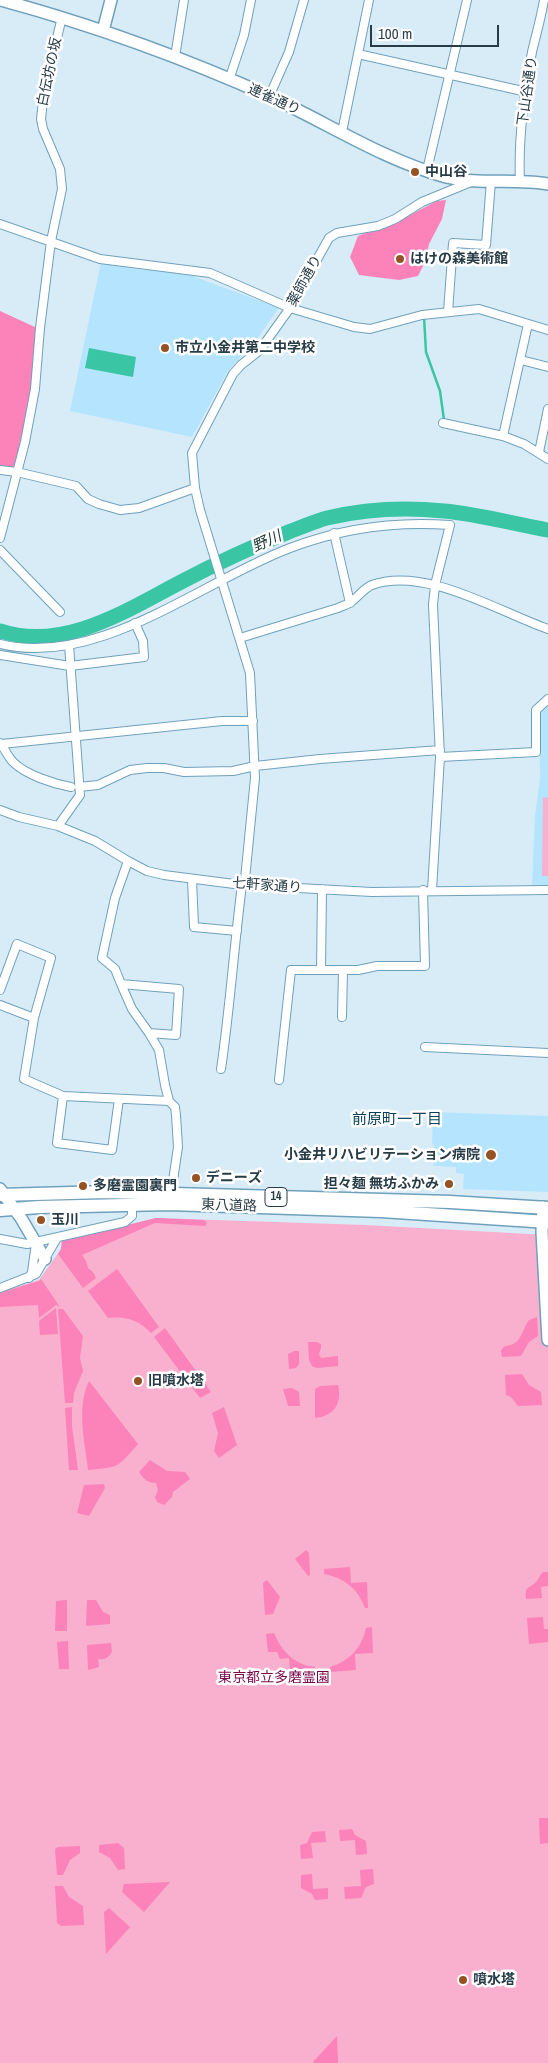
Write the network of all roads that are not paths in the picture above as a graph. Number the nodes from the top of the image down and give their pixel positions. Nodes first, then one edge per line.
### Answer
1 (1, 0) edge
2 (111, 0) edge
3 (184, 0) edge
4 (251, 0) edge
5 (304, 0) edge
6 (369, 0) edge
7 (468, 0) edge
8 (544, 0) edge
9 (62, 17) junction
10 (544, 21) edge
11 (103, 31) junction
12 (358, 54) junction
13 (175, 57) junction
14 (449, 75) junction
15 (229, 80) junction
16 (527, 92) junction
17 (269, 97) junction
18 (342, 132) junction
19 (427, 170) junction
20 (475, 180) junction
21 (491, 181) junction
22 (520, 182) junction
23 (548, 184) edge
24 (0, 224) edge
25 (51, 241) junction
26 (290, 308) junction
27 (448, 312) junction
28 (528, 324) junction
29 (548, 330) edge
30 (521, 360) junction
31 (548, 368) edge
32 (548, 409) edge
33 (443, 423) dead end
34 (503, 436) junction
35 (539, 452) junction
36 (548, 459) edge
37 (0, 470) edge
38 (17, 472) junction
39 (195, 488) junction
40 (334, 533) junction
41 (0, 537) edge
42 (0, 550) edge
43 (221, 580) junction
44 (435, 585) junction
45 (350, 603) junction
46 (60, 612) dead end
47 (135, 623) junction
48 (548, 629) edge
49 (240, 638) junction
50 (0, 644) edge
51 (69, 645) junction
52 (0, 654) edge
53 (70, 666) junction
54 (548, 699) edge
55 (253, 722) junction
56 (76, 737) junction
57 (1, 743) edge
58 (440, 754) junction
59 (255, 766) junction
60 (75, 787) junction
61 (0, 810) edge
62 (58, 826) junction
63 (128, 862) junction
64 (192, 879) junction
65 (242, 885) junction
66 (322, 889) junction
67 (423, 890) junction
68 (432, 890) junction
69 (548, 890) edge
70 (236, 931) junction
71 (321, 970) junction
72 (343, 970) junction
73 (121, 984) junction
74 (0, 990) edge
75 (0, 1005) edge
76 (342, 1017) dead end
77 (34, 1018) junction
78 (149, 1033) junction
79 (425, 1047) dead end
80 (548, 1053) edge
81 (221, 1069) dead end
82 (279, 1080) dead end
83 (63, 1096) junction
84 (119, 1098) junction
85 (170, 1101) junction
86 (1, 1193) edge
87 (171, 1194) junction
88 (132, 1205) junction
89 (14, 1208) junction
90 (545, 1208) edge
91 (0, 1210) edge
92 (545, 1222) edge
93 (58, 1238) junction
94 (0, 1239) edge
95 (36, 1243) junction
96 (45, 1259) junction
97 (29, 1278) junction
98 (0, 1288) edge
99 (548, 1340) edge

1 - 9 main road, 連雀通り
2 - 11 main road
3 - 13 street
4 - 15 street
5 - 17 street
6 - 12 street
7 - 14 street
8 - 10 street, 下山谷通り
9 - 11 main road, 連雀通り
9 - 25 street, 白伝坊の坂
10 - 16 street, 下山谷通り
11 - 13 main road, 連雀通り
12 - 14 street
12 - 18 street
13 - 15 main road, 連雀通り
14 - 16 street
14 - 19 street
15 - 17 main road, 連雀通り
16 - 22 street, 下山谷通り
17 - 18 main road, 連雀通り
18 - 19 main road, 連雀通り
19 - 20 main road, 連雀通り
20 - 21 main road, 連雀通り
20 - 26 street, 薬師通り
21 - 22 main road, 連雀通り
21 - 27 street
22 - 23 main road, 連雀通り
24 - 25 street
25 - 26 street
25 - 38 street, 白伝坊の坂
26 - 27 street
26 - 39 street, 薬師通り
27 - 28 street
28 - 29 street
28 - 30 street
30 - 31 street
30 - 34 street
32 - 35 street
33 - 34 street
34 - 35 street
35 - 36 street
37 - 38 street
38 - 39 street
38 - 41 street, 白伝坊の坂
39 - 43 street
40 - 43 street
40 - 44 street
40 - 45 street
42 - 46 street
43 - 47 street
43 - 49 street
44 - 45 street
44 - 48 street
44 - 58 street
45 - 49 street
47 - 51 street
47 - 53 street
49 - 55 street
50 - 51 street
51 - 53 street
52 - 53 street
53 - 56 street
54 - 58 street
55 - 56 street
55 - 59 street
56 - 57 street
56 - 60 street
57 - 60 street
58 - 59 street
58 - 68 street
59 - 60 street
59 - 65 street
60 - 62 street
61 - 62 street, 七軒家通り
62 - 63 street, 七軒家通り
63 - 64 street, 七軒家通り
63 - 73 street
64 - 65 street, 七軒家通り
64 - 70 street
65 - 66 street, 七軒家通り
65 - 70 street
66 - 67 street, 七軒家通り
66 - 71 street
67 - 68 street, 七軒家通り
67 - 72 street
68 - 69 street, 七軒家通り
70 - 81 street
71 - 72 street
71 - 82 street
72 - 76 street
73 - 78 street
73 - 78 street
74 - 77 street
75 - 77 street
77 - 83 street
78 - 85 street
79 - 80 street
83 - 84 street
83 - 84 street
84 - 85 street
85 - 87 street
86 - 87 main road, 東八道路 / 14
86 - 89 main road
87 - 90 main road, 東八道路 / 14
88 - 89 main road, 東八道路 / 14
88 - 92 main road, 東八道路 / 14
88 - 93 street
89 - 91 main road, 東八道路 / 14
89 - 95 main road
90 - 92 main road
92 - 99 main road
93 - 95 street
93 - 96 street
94 - 95 street
95 - 96 main road
95 - 97 street
96 - 97 street
97 - 98 street

